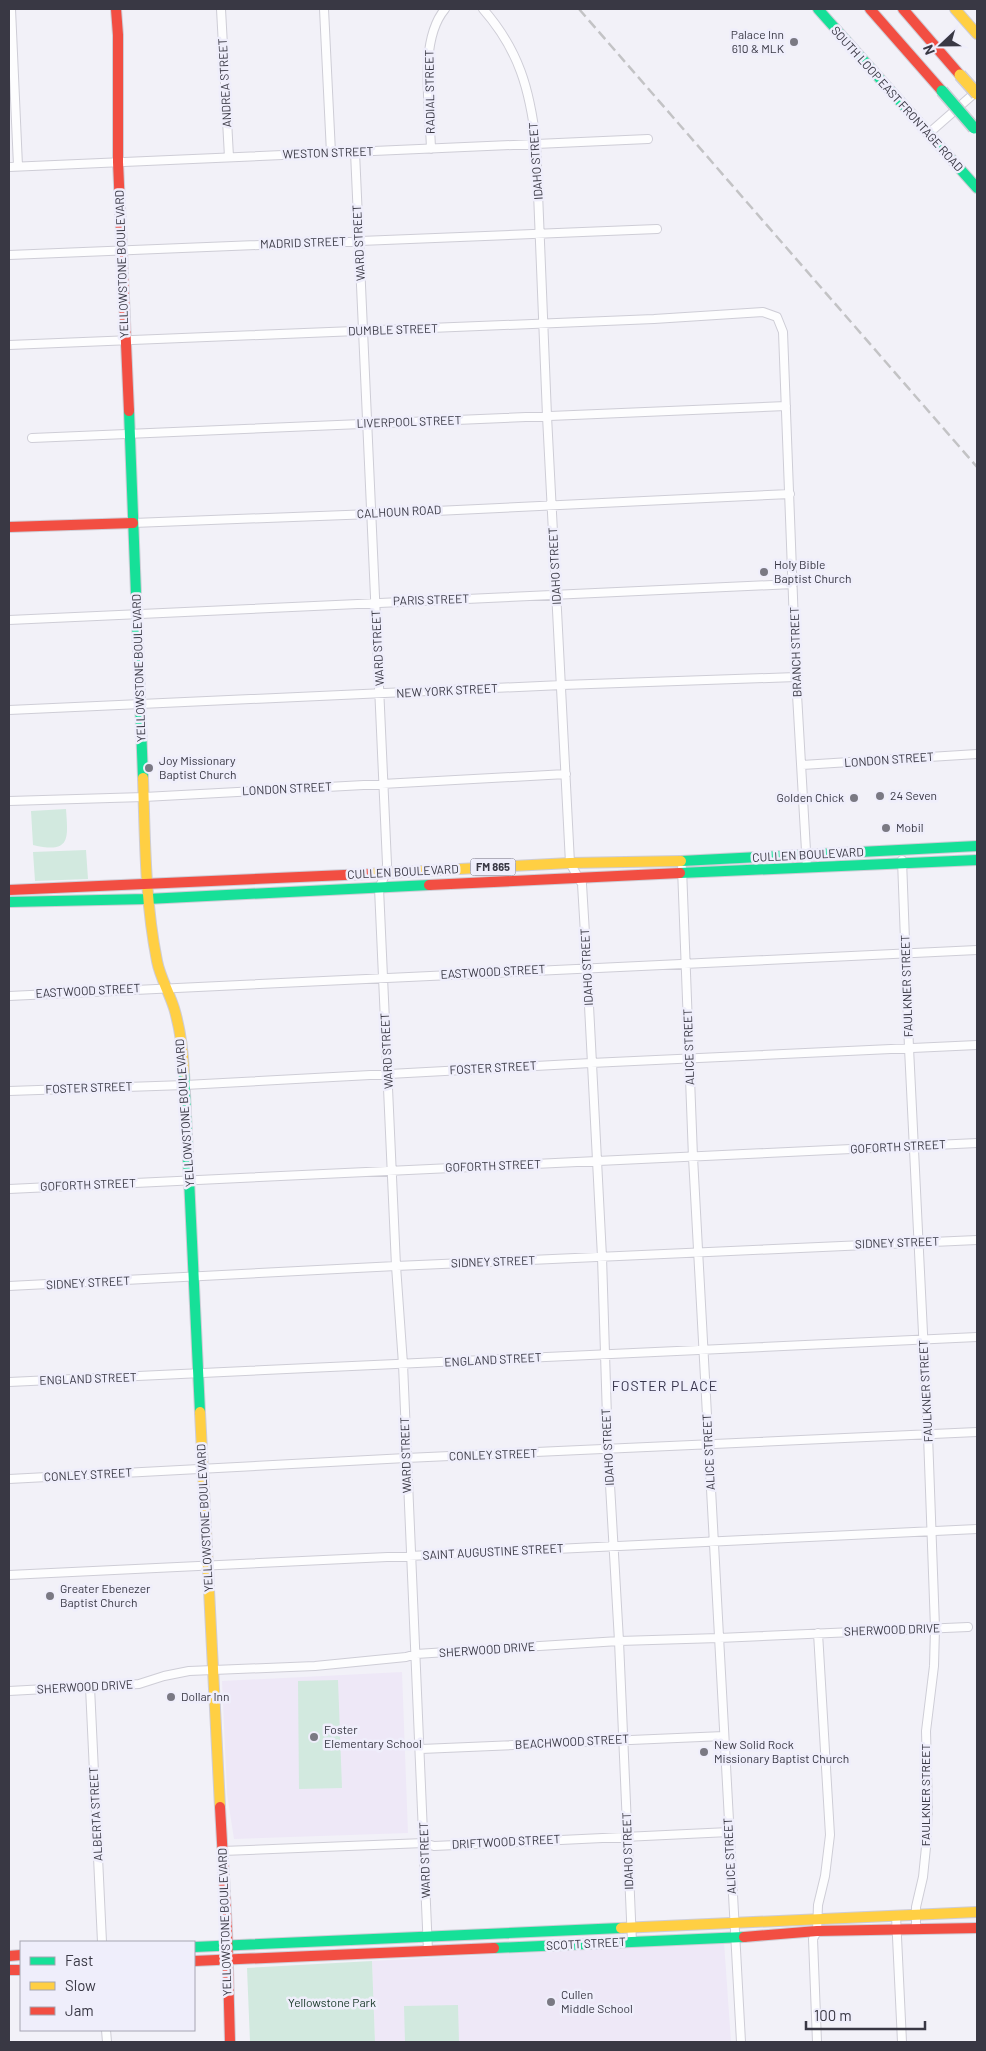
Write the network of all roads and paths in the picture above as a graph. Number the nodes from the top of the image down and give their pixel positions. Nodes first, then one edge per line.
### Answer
1 (11, 9) edge
2 (116, 9) edge
3 (221, 9) edge
4 (324, 9) edge
5 (446, 9) edge
6 (483, 9) edge
7 (818, 9) edge
8 (870, 9) edge
9 (903, 9) edge
10 (955, 9) edge
11 (977, 34) edge
12 (977, 93) edge
13 (976, 129) edge
14 (928, 134) junction
15 (648, 139) dead end
16 (536, 143) junction
17 (432, 149) junction
18 (355, 152) junction
19 (331, 153) junction
20 (228, 157) junction
21 (118, 162) junction
22 (18, 166) junction
23 (9, 167) edge
24 (977, 188) edge
25 (656, 229) dead end
26 (539, 233) junction
27 (359, 242) junction
28 (122, 250) junction
29 (9, 255) edge
30 (776, 317) joint
31 (544, 323) junction
32 (363, 331) junction
33 (125, 342) junction
34 (9, 345) edge
35 (786, 406) junction
36 (547, 416) junction
37 (368, 423) junction
38 (130, 433) junction
39 (32, 438) dead end
40 (790, 494) junction
41 (552, 505) junction
42 (372, 514) junction
43 (133, 523) junction
44 (9, 527) edge
45 (793, 584) junction
46 (557, 596) junction
47 (376, 602) junction
48 (137, 614) junction
49 (9, 620) edge
50 (796, 678) junction
51 (562, 686) junction
52 (380, 694) junction
53 (141, 706) junction
54 (9, 710) edge
55 (977, 754) edge
56 (802, 765) junction
57 (566, 774) junction
58 (384, 784) junction
59 (144, 796) junction
60 (9, 801) edge
61 (977, 846) edge
62 (902, 850) junction
63 (806, 855) junction
64 (977, 860) edge
65 (682, 861) junction
66 (570, 863) junction
67 (902, 864) junction
68 (479, 868) junction
69 (807, 868) junction
70 (386, 873) junction
71 (682, 874) junction
72 (579, 876) junction
73 (270, 879) junction
74 (480, 882) junction
75 (146, 884) junction
76 (379, 888) junction
77 (9, 890) edge
78 (271, 892) junction
79 (147, 899) junction
80 (9, 902) edge
81 (977, 950) edge
82 (906, 953) junction
83 (686, 964) junction
84 (587, 967) junction
85 (383, 978) junction
86 (165, 987) junction
87 (9, 996) edge
88 (977, 1045) edge
89 (909, 1048) junction
90 (690, 1060) junction
91 (591, 1063) junction
92 (388, 1074) junction
93 (185, 1085) junction
94 (9, 1091) edge
95 (977, 1143) edge
96 (914, 1146) junction
97 (693, 1157) junction
98 (596, 1162) junction
99 (391, 1170) junction
100 (190, 1181) junction
101 (9, 1189) edge
102 (977, 1240) edge
103 (918, 1241) junction
104 (698, 1252) junction
105 (602, 1258) junction
106 (396, 1266) junction
107 (194, 1278) junction
108 (9, 1286) edge
109 (977, 1337) edge
110 (923, 1340) junction
111 (703, 1349) junction
112 (604, 1354) junction
113 (403, 1364) junction
114 (199, 1374) junction
115 (9, 1382) edge
116 (977, 1432) edge
117 (928, 1435) junction
118 (709, 1445) junction
119 (608, 1450) junction
120 (406, 1458) junction
121 (203, 1469) junction
122 (9, 1479) edge
123 (977, 1529) edge
124 (932, 1531) junction
125 (714, 1540) junction
126 (614, 1546) junction
127 (410, 1556) junction
128 (208, 1566) junction
129 (9, 1575) edge
130 (968, 1626) dead end
131 (935, 1628) junction
132 (818, 1633) junction
133 (719, 1638) junction
134 (619, 1641) junction
135 (416, 1654) junction
136 (212, 1671) junction
137 (90, 1687) junction
138 (9, 1691) edge
139 (724, 1736) junction
140 (622, 1739) junction
141 (420, 1750) junction
142 (729, 1832) junction
143 (628, 1836) junction
144 (424, 1843) junction
145 (222, 1850) junction
146 (977, 1912) edge
147 (916, 1915) junction
148 (896, 1916) junction
149 (819, 1918) junction
150 (733, 1922) junction
151 (631, 1926) junction
152 (977, 1928) edge
153 (916, 1930) junction
154 (817, 1931) junction
155 (896, 1931) junction
156 (428, 1936) junction
157 (734, 1938) junction
158 (348, 1940) junction
159 (102, 1941) edge
160 (632, 1942) junction
161 (226, 1945) junction
162 (195, 1947) edge
163 (428, 1951) junction
164 (348, 1954) junction
165 (226, 1960) junction
166 (195, 1961) edge
167 (230, 2042) edge
168 (741, 2042) edge
169 (817, 2042) edge
170 (902, 2042) edge

1 - 22 street
2 - 21 main road, YELLOWSTONE BOULEVARD
3 - 20 street, ANDREA STREET
4 - 19 street
5 - 17 street, RADIAL STREET
6 - 16 street, IDAHO STREET
7 - 14 main road, SOUTH LOOP EAST FRONTAGE ROAD
8 - 13 main road, bridge
9 - 12 main road, bridge
10 - 11 main road
12 - 14 street
14 - 24 main road, SOUTH LOOP EAST FRONTAGE ROAD
15 - 16 street, WESTON STREET
16 - 17 street, WESTON STREET
16 - 26 street, IDAHO STREET
17 - 18 street, WESTON STREET
18 - 19 street, WESTON STREET
18 - 27 street, WARD STREET
19 - 20 street, WESTON STREET
20 - 21 street, WESTON STREET
21 - 22 street, WESTON STREET
21 - 28 main road, YELLOWSTONE BOULEVARD
22 - 23 street, WESTON STREET
25 - 26 street, MADRID STREET
26 - 27 street, MADRID STREET
26 - 31 street, IDAHO STREET
27 - 28 street, MADRID STREET
27 - 32 street, WARD STREET
28 - 29 street, MADRID STREET
28 - 33 main road, YELLOWSTONE BOULEVARD
30 - 31 street, DUMBLE STREET
30 - 35 street, BRANCH STREET
31 - 32 street, DUMBLE STREET
31 - 36 street, IDAHO STREET
32 - 33 street, DUMBLE STREET
32 - 37 street, WARD STREET
33 - 34 street, DUMBLE STREET
33 - 38 main road, YELLOWSTONE BOULEVARD
35 - 36 street, LIVERPOOL STREET
35 - 40 street, BRANCH STREET
36 - 37 street, LIVERPOOL STREET
36 - 41 street, IDAHO STREET
37 - 38 street, LIVERPOOL STREET
37 - 42 street, WARD STREET
38 - 39 street, LIVERPOOL STREET
38 - 43 main road, YELLOWSTONE BOULEVARD
40 - 41 street, CALHOUN ROAD
40 - 45 street, BRANCH STREET
41 - 42 street, CALHOUN ROAD
41 - 46 street, IDAHO STREET
42 - 43 street, CALHOUN ROAD
42 - 47 street, WARD STREET
43 - 44 main road, CALHOUN ROAD
43 - 48 main road, YELLOWSTONE BOULEVARD
45 - 46 street, PARIS STREET
45 - 50 street, BRANCH STREET
46 - 47 street, PARIS STREET
46 - 51 street, IDAHO STREET
47 - 48 street, PARIS STREET
47 - 52 street, WARD STREET
48 - 49 street, PARIS STREET
48 - 53 main road, YELLOWSTONE BOULEVARD
50 - 51 street, NEW YORK STREET
50 - 56 street, BRANCH STREET
51 - 52 street, NEW YORK STREET
51 - 57 street, IDAHO STREET
52 - 53 street, NEW YORK STREET
52 - 58 street, WARD STREET
53 - 54 street, NEW YORK STREET
53 - 59 main road, YELLOWSTONE BOULEVARD
55 - 56 street, LONDON STREET
56 - 63 street, BRANCH STREET
57 - 58 street, LONDON STREET
57 - 66 street, IDAHO STREET
58 - 59 street, LONDON STREET
58 - 70 street, WARD STREET
59 - 60 street, LONDON STREET
59 - 75 main road, YELLOWSTONE BOULEVARD
61 - 62 main road, CULLEN BOULEVARD / FM 865
62 - 63 main road, CULLEN BOULEVARD / FM 865
62 - 67 street, FAULKNER STREET
63 - 65 main road, CULLEN BOULEVARD / FM 865
63 - 69 street, BRANCH STREET
64 - 67 main road, CULLEN BOULEVARD / FM 865
65 - 66 main road, CULLEN BOULEVARD / FM 865
65 - 71 street, ALICE STREET
66 - 68 main road, CULLEN BOULEVARD / FM 865
66 - 72 street, IDAHO STREET
67 - 69 main road, CULLEN BOULEVARD / FM 865
67 - 82 street, FAULKNER STREET
68 - 70 main road, CULLEN BOULEVARD / FM 865
68 - 74 main road
69 - 71 main road, CULLEN BOULEVARD / FM 865
70 - 73 main road, CULLEN BOULEVARD / FM 865
70 - 76 street, WARD STREET
71 - 72 main road, CULLEN BOULEVARD / FM 865
71 - 83 street, ALICE STREET
72 - 74 main road, CULLEN BOULEVARD / FM 865
72 - 84 street, IDAHO STREET
73 - 75 main road, CULLEN BOULEVARD / FM 865
73 - 78 main road
74 - 76 main road, CULLEN BOULEVARD / FM 865
75 - 77 main road, CULLEN BOULEVARD / FM 865
75 - 79 main road, YELLOWSTONE BOULEVARD
76 - 78 main road, CULLEN BOULEVARD / FM 865
76 - 85 street, WARD STREET
78 - 79 main road, CULLEN BOULEVARD / FM 865
79 - 80 main road, CULLEN BOULEVARD / FM 865
79 - 86 main road, YELLOWSTONE BOULEVARD
81 - 82 street, EASTWOOD STREET
82 - 83 street, EASTWOOD STREET
82 - 89 street, FAULKNER STREET
83 - 84 street, EASTWOOD STREET
83 - 90 street, ALICE STREET
84 - 85 street, EASTWOOD STREET
84 - 91 street, IDAHO STREET
85 - 86 street, EASTWOOD STREET
85 - 92 street, WARD STREET
86 - 87 street, EASTWOOD STREET
86 - 93 main road, YELLOWSTONE BOULEVARD
88 - 89 street, FOSTER STREET
89 - 90 street, FOSTER STREET
89 - 96 street, FAULKNER STREET
90 - 91 street, FOSTER STREET
90 - 97 street, ALICE STREET
91 - 92 street, FOSTER STREET
91 - 98 street, IDAHO STREET
92 - 93 street, FOSTER STREET
92 - 99 street, WARD STREET
93 - 94 street, FOSTER STREET
93 - 100 main road, YELLOWSTONE BOULEVARD
95 - 96 street, GOFORTH STREET
96 - 97 street, GOFORTH STREET
96 - 103 street, FAULKNER STREET
97 - 98 street, GOFORTH STREET
97 - 104 street, ALICE STREET
98 - 99 street, GOFORTH STREET
98 - 105 street, IDAHO STREET
99 - 100 street, GOFORTH STREET
99 - 106 street, WARD STREET
100 - 101 street, GOFORTH STREET
100 - 107 main road, YELLOWSTONE BOULEVARD
102 - 103 street, SIDNEY STREET
103 - 104 street, SIDNEY STREET
103 - 110 street, FAULKNER STREET
104 - 105 street, SIDNEY STREET
104 - 111 street, ALICE STREET
105 - 106 street, SIDNEY STREET
105 - 112 street, IDAHO STREET
106 - 107 street, SIDNEY STREET
106 - 113 street, WARD STREET
107 - 108 street, SIDNEY STREET
107 - 114 main road, YELLOWSTONE BOULEVARD
109 - 110 street, ENGLAND STREET
110 - 111 street, ENGLAND STREET
110 - 117 street, FAULKNER STREET
111 - 112 street, ENGLAND STREET
111 - 118 street, ALICE STREET
112 - 113 street, ENGLAND STREET
112 - 119 street, IDAHO STREET
113 - 114 street, ENGLAND STREET
113 - 120 street, WARD STREET
114 - 115 street, ENGLAND STREET
114 - 121 main road, YELLOWSTONE BOULEVARD
116 - 117 street, CONLEY STREET
117 - 118 street, CONLEY STREET
117 - 124 street, FAULKNER STREET
118 - 119 street, CONLEY STREET
118 - 125 street, ALICE STREET
119 - 120 street, CONLEY STREET
119 - 126 street, IDAHO STREET
120 - 121 street, CONLEY STREET
120 - 127 street, WARD STREET
121 - 122 street, CONLEY STREET
121 - 128 main road, YELLOWSTONE BOULEVARD
123 - 124 street, SAINT AUGUSTINE STREET
124 - 125 street, SAINT AUGUSTINE STREET
124 - 131 street, FAULKNER STREET
125 - 126 street, SAINT AUGUSTINE STREET
125 - 133 street, ALICE STREET
126 - 127 street, SAINT AUGUSTINE STREET
126 - 134 street, IDAHO STREET
127 - 128 street, SAINT AUGUSTINE STREET
127 - 135 street, WARD STREET
128 - 129 street, SAINT AUGUSTINE STREET
128 - 136 main road, YELLOWSTONE BOULEVARD
130 - 131 street, SHERWOOD DRIVE
131 - 132 street, SHERWOOD DRIVE
131 - 147 street, FAULKNER STREET
132 - 133 street, SHERWOOD DRIVE
132 - 149 street
133 - 134 street, SHERWOOD DRIVE
133 - 139 street, ALICE STREET
134 - 135 street, SHERWOOD DRIVE
134 - 140 street, IDAHO STREET
135 - 136 street, SHERWOOD DRIVE
135 - 141 street, WARD STREET
136 - 137 street, SHERWOOD DRIVE
136 - 145 main road, YELLOWSTONE BOULEVARD
137 - 138 street, SHERWOOD DRIVE
137 - 159 street, ALBERTA STREET
139 - 140 street, BEACHWOOD STREET
139 - 142 street, ALICE STREET
140 - 141 street, BEACHWOOD STREET
140 - 143 street, IDAHO STREET
141 - 144 street, WARD STREET
142 - 143 street, DRIFTWOOD STREET
142 - 150 street, ALICE STREET
143 - 144 street, DRIFTWOOD STREET
143 - 151 street, IDAHO STREET
144 - 145 street, DRIFTWOOD STREET
144 - 156 street, WARD STREET
145 - 161 main road, YELLOWSTONE BOULEVARD
146 - 147 main road, SCOTT STREET
147 - 148 main road, SCOTT STREET
147 - 153 street, FAULKNER STREET
148 - 149 main road, SCOTT STREET
148 - 155 street
149 - 150 main road, SCOTT STREET
149 - 154 street
150 - 151 main road, SCOTT STREET
150 - 157 street, ALICE STREET
151 - 156 main road, SCOTT STREET
151 - 160 street, IDAHO STREET
152 - 153 main road, SCOTT STREET
153 - 155 main road, SCOTT STREET
154 - 155 main road, SCOTT STREET
154 - 157 main road, SCOTT STREET
154 - 169 street
155 - 170 street
156 - 158 main road, SCOTT STREET
156 - 163 street, WARD STREET
157 - 160 main road, SCOTT STREET
157 - 168 street, ALICE STREET
158 - 161 main road, SCOTT STREET
158 - 164 main road
160 - 163 main road, SCOTT STREET
161 - 162 main road, SCOTT STREET
161 - 165 main road, YELLOWSTONE BOULEVARD
163 - 164 main road, SCOTT STREET
164 - 165 main road, SCOTT STREET
165 - 166 main road, SCOTT STREET
165 - 167 main road, YELLOWSTONE BOULEVARD

